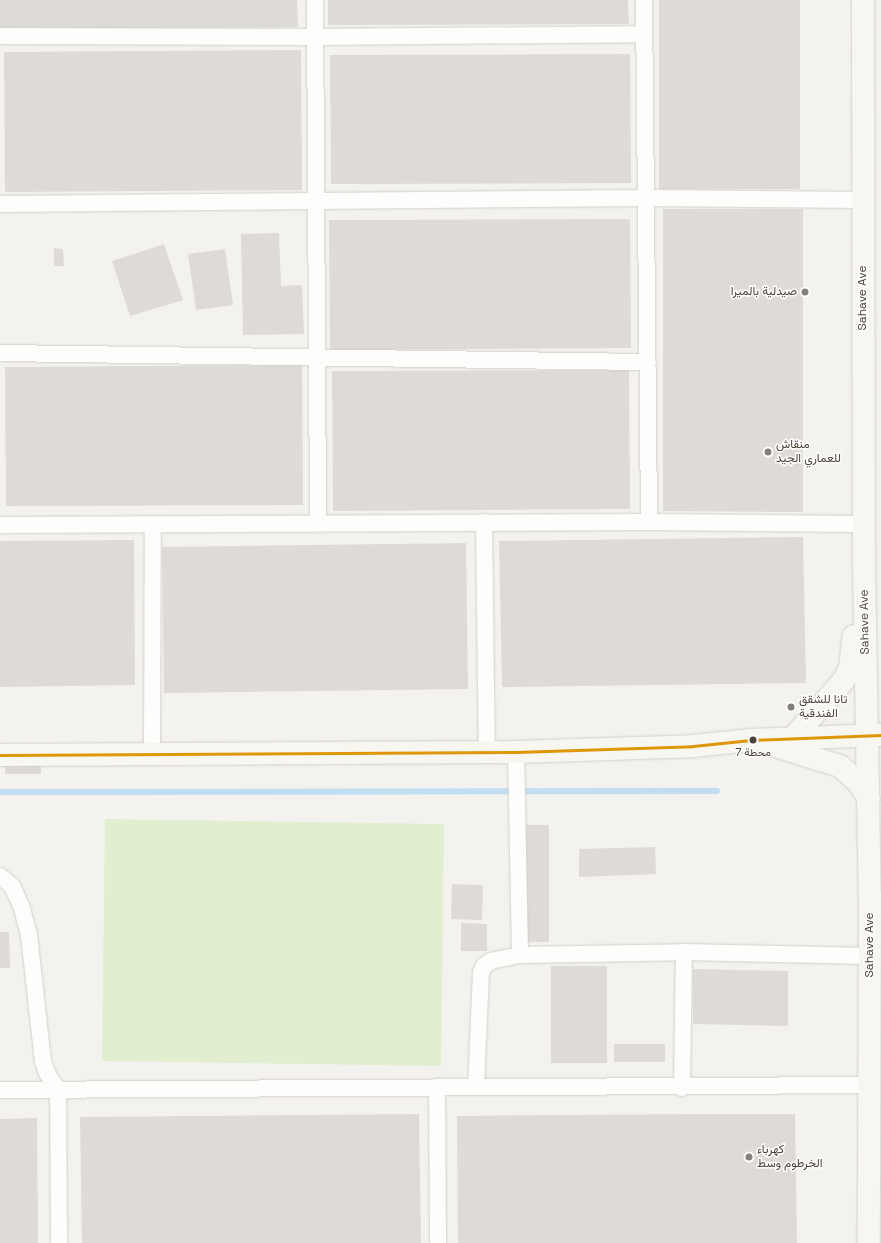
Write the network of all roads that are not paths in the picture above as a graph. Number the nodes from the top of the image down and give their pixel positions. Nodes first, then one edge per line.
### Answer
1 (315, 0) edge
2 (644, 0) edge
3 (863, 0) edge
4 (644, 34) junction
5 (0, 36) edge
6 (314, 37) junction
7 (646, 198) junction
8 (863, 200) junction
9 (315, 203) junction
10 (0, 204) edge
11 (0, 353) edge
12 (316, 357) junction
13 (648, 362) junction
14 (484, 522) junction
15 (649, 522) junction
16 (318, 523) junction
17 (152, 524) junction
18 (865, 524) junction
19 (0, 525) edge
20 (864, 564) junction
21 (874, 736) edge
22 (793, 738) junction
23 (751, 740) junction
24 (487, 752) junction
25 (516, 752) junction
26 (152, 754) junction
27 (0, 755) edge
28 (869, 799) junction
29 (0, 876) edge
30 (875, 889) edge
31 (684, 952) junction
32 (520, 955) junction
33 (870, 956) junction
34 (869, 1085) junction
35 (476, 1087) junction
36 (682, 1088) junction
37 (437, 1089) junction
38 (0, 1090) edge
39 (58, 1090) junction
40 (59, 1243) edge
41 (438, 1243) edge
42 (869, 1243) edge

1 - 6 street
2 - 4 street
3 - 8 main road, Sahave Ave
4 - 6 street
4 - 7 street
5 - 6 street
6 - 9 street
7 - 8 street
7 - 9 street
7 - 13 street
8 - 18 main road, Sahave Ave
9 - 10 street
9 - 12 street
11 - 12 street
12 - 13 street
12 - 16 street
13 - 15 street
14 - 15 street
14 - 16 street
14 - 24 street
15 - 18 street
16 - 17 street
17 - 19 street
17 - 26 street
18 - 20 main road, Sahave Ave
20 - 21 main road, Sahave Ave
20 - 22 main road
21 - 22 main road
21 - 28 main road, Sahave Ave
22 - 23 main road
23 - 25 main road
23 - 28 main road
24 - 25 main road
24 - 26 main road
25 - 32 street
26 - 27 main road
28 - 30 main road, Sahave Ave
29 - 39 street
30 - 33 main road, Sahave Ave
31 - 32 street
31 - 33 street
31 - 36 street
32 - 35 street
33 - 34 main road, Sahave Ave
34 - 36 street
34 - 42 main road, Sahave Ave
35 - 36 street
35 - 37 street
37 - 39 street
37 - 41 street
38 - 39 street
39 - 40 street

